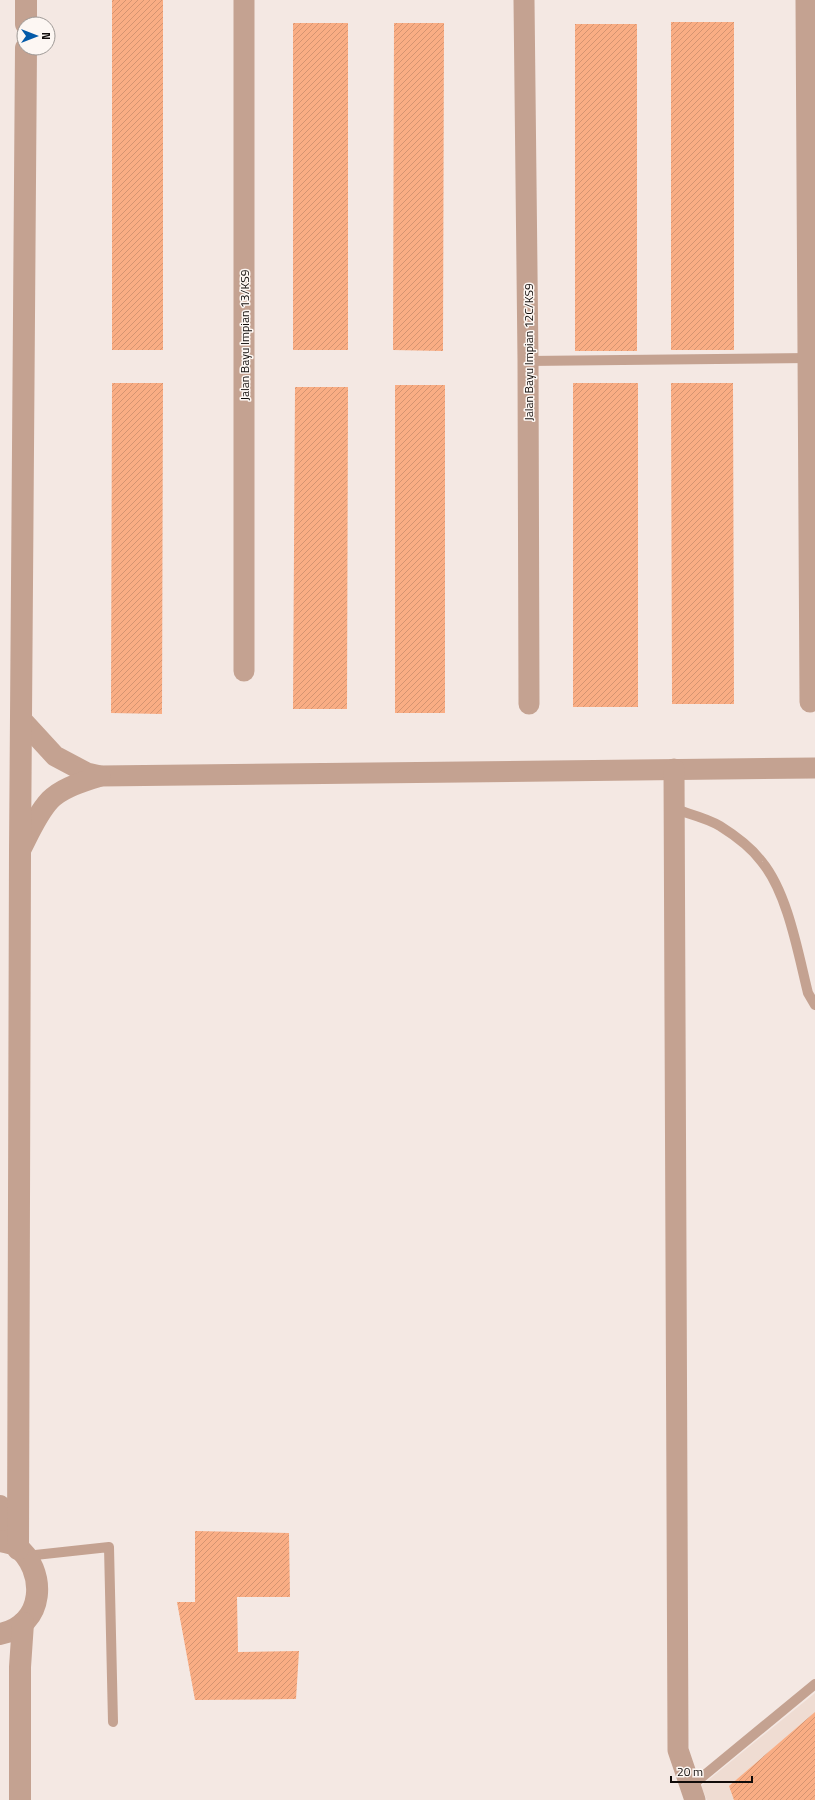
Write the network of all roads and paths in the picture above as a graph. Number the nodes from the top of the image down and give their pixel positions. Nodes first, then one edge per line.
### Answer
1 (26, 0) edge
2 (244, 0) edge
3 (524, 0) edge
4 (806, 0) edge
5 (26, 16) edge
6 (26, 56) edge
7 (812, 358) edge
8 (528, 362) junction
9 (244, 671) dead end
10 (810, 702) dead end
11 (529, 704) dead end
12 (22, 719) junction
13 (815, 768) edge
14 (674, 769) junction
15 (100, 776) junction
16 (675, 809) junction
17 (20, 851) junction
18 (815, 1005) edge
19 (0, 1506) edge
20 (14, 1548) edge
21 (23, 1623) junction
22 (0, 1634) edge
23 (815, 1684) edge
24 (113, 1722) dead end
25 (692, 1793) edge
26 (20, 1800) edge

1 - 5 street
2 - 9 street, Jalan Bayu Impian 13/KS9
3 - 8 street, Jalan Bayu Impian 12C/KS9
4 - 7 street
6 - 12 street
7 - 8 lane
7 - 10 street
8 - 11 street, Jalan Bayu Impian 12C/KS9
12 - 15 street
12 - 17 street
13 - 14 street
14 - 15 street
14 - 16 street
15 - 17 street
16 - 18 lane
16 - 25 street
17 - 20 street
19 - 20 street
20 - 21 street
20 - 24 lane
21 - 22 street
21 - 26 street
23 - 25 lane

